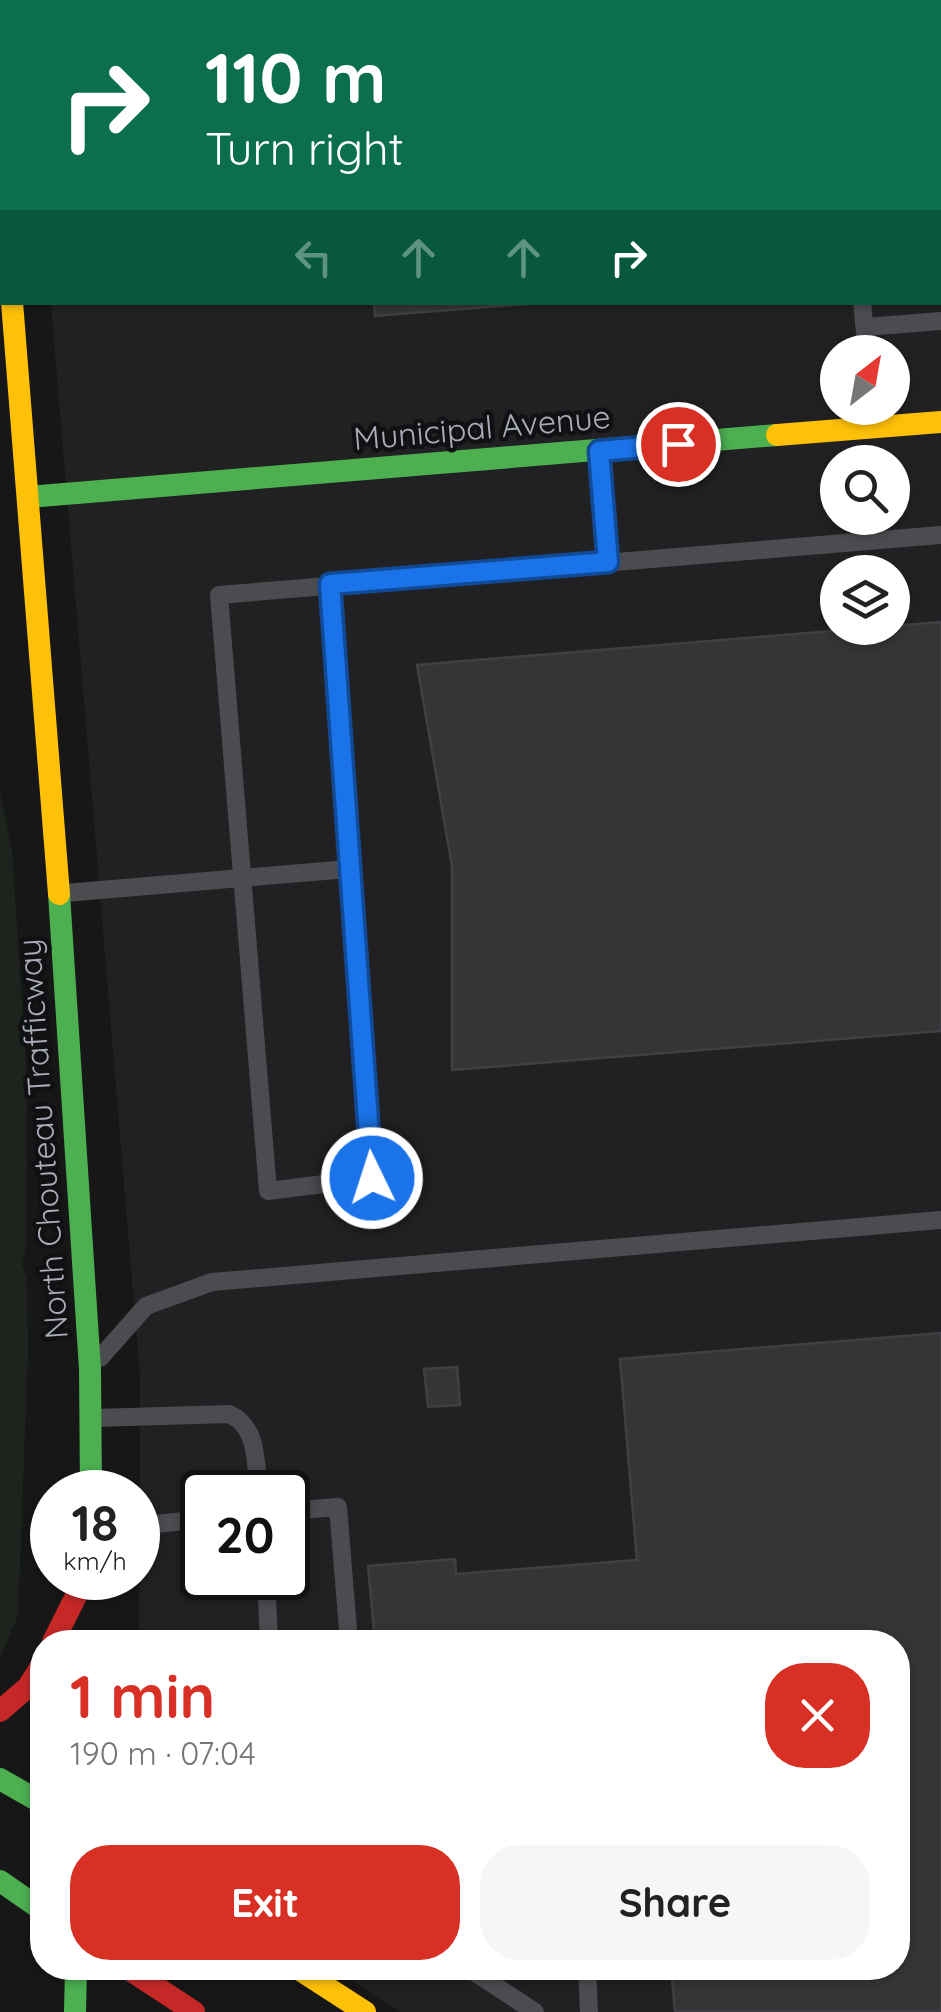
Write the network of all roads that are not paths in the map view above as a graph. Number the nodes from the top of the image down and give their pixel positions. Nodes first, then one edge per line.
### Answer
1 (12, 305) edge
2 (862, 305) edge
3 (941, 321) edge
4 (865, 327) junction
5 (866, 335) edge
6 (910, 420) edge
7 (941, 422) edge
8 (820, 424) edge
9 (599, 451) junction
10 (28, 497) junction
11 (941, 536) edge
12 (608, 562) junction
13 (330, 584) junction
14 (348, 869) junction
15 (240, 878) junction
16 (59, 893) junction
17 (941, 1220) edge
18 (90, 1370) junction
19 (90, 1418) junction
20 (91, 1470) edge
21 (256, 1470) edge
22 (310, 1509) edge
23 (76, 1600) edge
24 (88, 1600) edge
25 (267, 1600) edge
26 (89, 1626) dead end
27 (60, 1630) edge
28 (269, 1630) edge
29 (348, 1630) edge
30 (30, 1684) edge
31 (0, 1711) edge
32 (0, 1779) edge
33 (30, 1809) edge
34 (0, 1881) edge
35 (30, 1902) edge
36 (76, 1980) edge
37 (145, 1980) edge
38 (315, 1980) edge
39 (498, 1980) edge
40 (587, 1980) edge
41 (75, 2012) edge
42 (194, 2012) edge
43 (364, 2012) edge
44 (535, 2012) edge
45 (590, 2012) edge

1 - 10 main road, North Chouteau Trafficway
2 - 4 lane
3 - 4 lane
4 - 5 lane
6 - 7 main road, Municipal Avenue
8 - 9 main road, Municipal Avenue
9 - 10 main road, Municipal Avenue
9 - 12 lane
10 - 16 main road, North Chouteau Trafficway
11 - 12 lane
12 - 13 lane
13 - 14 lane
13 - 15 lane
14 - 15 lane
14 - 15 lane
15 - 16 lane
16 - 18 main road, North Chouteau Trafficway
17 - 18 lane
18 - 19 main road, North Chouteau Trafficway
19 - 20 main road, North Chouteau Trafficway
19 - 21 lane
22 - 29 lane
23 - 27 main road
24 - 26 main road
25 - 28 lane
30 - 31 main road
32 - 33 main road
34 - 35 main road
36 - 41 main road
37 - 42 main road
38 - 43 main road
39 - 44 lane
40 - 45 lane

